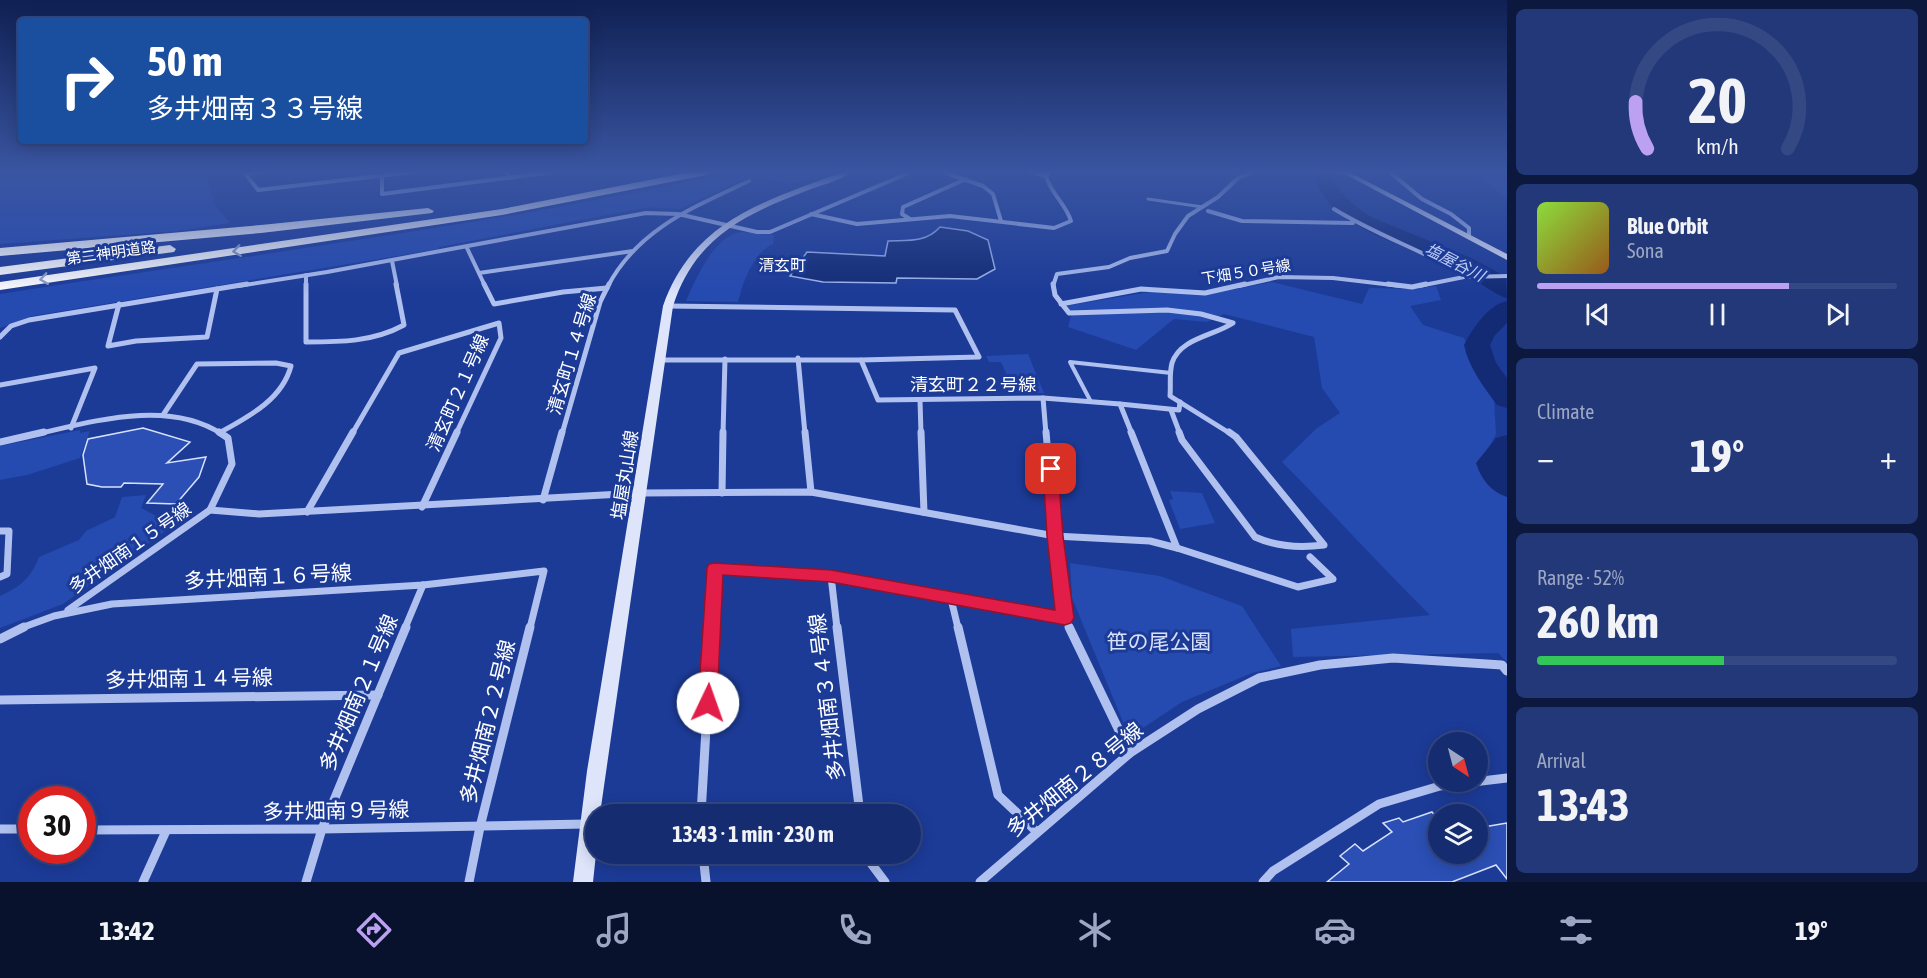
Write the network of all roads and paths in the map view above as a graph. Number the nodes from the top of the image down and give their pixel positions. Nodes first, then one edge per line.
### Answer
1 (412, 213) edge
2 (454, 213) edge
3 (490, 213) edge
4 (644, 213) edge
5 (650, 213) edge
6 (750, 213) edge
7 (902, 213) edge
8 (998, 213) edge
9 (1069, 213) edge
10 (1193, 213) edge
11 (1215, 213) edge
12 (1340, 213) edge
13 (1424, 213) edge
14 (1449, 213) edge
15 (678, 214) junction
16 (811, 214) joint
17 (910, 219) junction
18 (1000, 221) junction
19 (1354, 223) junction
20 (727, 225) junction
21 (1468, 236) junction
22 (467, 248) junction
23 (633, 251) junction
24 (0, 252) edge
25 (1507, 257) edge
26 (392, 261) junction
27 (0, 271) edge
28 (479, 273) junction
29 (306, 275) junction
30 (1504, 276) edge
31 (1468, 277) junction
32 (0, 286) edge
33 (607, 288) junction
34 (217, 289) junction
35 (119, 304) junction
36 (1061, 304) junction
37 (668, 306) junction
38 (0, 337) edge
39 (798, 358) junction
40 (725, 359) junction
41 (662, 360) junction
42 (861, 360) junction
43 (1172, 373) junction
44 (0, 385) edge
45 (1043, 398) junction
46 (920, 400) junction
47 (1091, 402) junction
48 (1180, 402) junction
49 (1120, 404) junction
50 (1171, 410) junction
51 (163, 416) junction
52 (71, 428) junction
53 (219, 433) junction
54 (0, 442) edge
55 (811, 492) junction
56 (640, 493) junction
57 (722, 493) junction
58 (543, 500) junction
59 (422, 507) junction
60 (210, 510) junction
61 (307, 512) junction
62 (924, 512) junction
63 (0, 531) edge
64 (1055, 536) junction
65 (1177, 548) junction
66 (1310, 556) dead end
67 (544, 571) joint
68 (831, 576) junction
69 (0, 577) edge
70 (423, 585) junction
71 (951, 599) junction
72 (68, 611) junction
73 (1065, 618) junction
74 (0, 639) edge
75 (1507, 671) edge
76 (378, 695) junction
77 (0, 700) edge
78 (1130, 753) junction
79 (1507, 778) edge
80 (596, 804) edge
81 (702, 804) edge
82 (859, 804) edge
83 (585, 824) edge
84 (480, 827) junction
85 (0, 829) edge
86 (18, 829) edge
87 (96, 830) edge
88 (322, 830) junction
89 (166, 831) junction
90 (1037, 832) junction
91 (586, 864) edge
92 (704, 864) edge
93 (870, 864) edge
94 (142, 882) edge
95 (306, 882) edge
96 (469, 882) edge
97 (583, 882) edge
98 (706, 882) edge
99 (885, 882) edge
100 (980, 882) edge
101 (1263, 882) edge

1 - 24 highway, 第二神明道路
2 - 27 highway, 第二神明道路
3 -> 32 highway, 第二神明道路
4 - 22 street
5 - 15 street
6 - 20 street, 塩屋丸山線
7 - 17 street
8 - 18 street
9 - 18 street
10 - 36 street
11 - 19 street
12 - 19 street
13 - 21 street
14 - 21 street
15 - 20 street
15 - 23 street, 清玄町１４号線
16 - 17 street
16 - 20 street
17 - 18 street
19 - 31 street
20 - 37 street, 塩屋丸山線
21 - 25 street
22 - 26 street
22 - 28 street
23 - 28 street
23 - 33 street, 清玄町１４号線
26 - 29 street
26 - 29 street
28 - 33 street
29 - 34 street
30 - 31 street, 下畑５０号線
31 - 36 street, 下畑５０号線
33 - 58 street, 清玄町１４号線
34 - 35 street
34 - 35 street
35 - 38 street
36 - 43 street
37 - 41 street, 塩屋丸山線
37 - 42 street
39 - 40 street
39 - 42 street
39 - 55 street
40 - 41 street
40 - 57 street
41 - 56 street, 塩屋丸山線
42 - 46 street, 清玄町２２号線
43 - 47 lane
43 - 48 street
44 - 52 street
45 - 46 street, 清玄町２２号線
45 - 47 street
45 - 64 street, 清玄町２２号線
46 - 62 street
47 - 49 street
48 - 50 street
48 - 50 street
49 - 50 street
49 - 65 street
51 - 52 street
51 - 53 street
51 - 53 street
52 - 54 street
53 - 60 street
55 - 57 street
55 - 62 street
56 - 57 street
56 - 58 street
56 - 80 street, 塩屋丸山線
58 - 59 street
59 - 61 street
59 - 61 street, 清玄町２１号線
60 - 61 street
60 - 72 street, 多井畑南１５号線
62 - 64 street
63 - 69 street
64 - 65 street
64 - 73 street, 清玄町２２号線
65 - 66 street
67 - 70 street, 多井畑南１６号線
67 - 84 street, 多井畑南２２号線
68 - 71 street
68 - 81 street
68 - 82 street, 多井畑南３４号線
70 - 72 street, 多井畑南１６号線
70 - 76 street, 多井畑南２１号線
71 - 73 street
71 - 90 street
72 - 74 street, 多井畑南１６号線
73 - 78 street, 清玄町２２号線
75 - 78 street, 多井畑南２８号線
76 - 77 street, 多井畑南１４号線
76 - 88 street, 多井畑南２１号線
78 - 90 street, 多井畑南２８号線
79 - 101 street
83 - 84 street, 多井畑南９号線
84 - 88 street, 多井畑南９号線
84 - 96 street, 多井畑南２２号線
85 - 86 street
87 - 89 street, 多井畑南９号線
88 - 89 street, 多井畑南９号線
88 - 95 street, 多井畑南２１号線
89 - 94 street
90 - 100 street, 多井畑南２８号線
91 - 97 street, 塩屋丸山線
92 - 98 street
93 - 99 street

